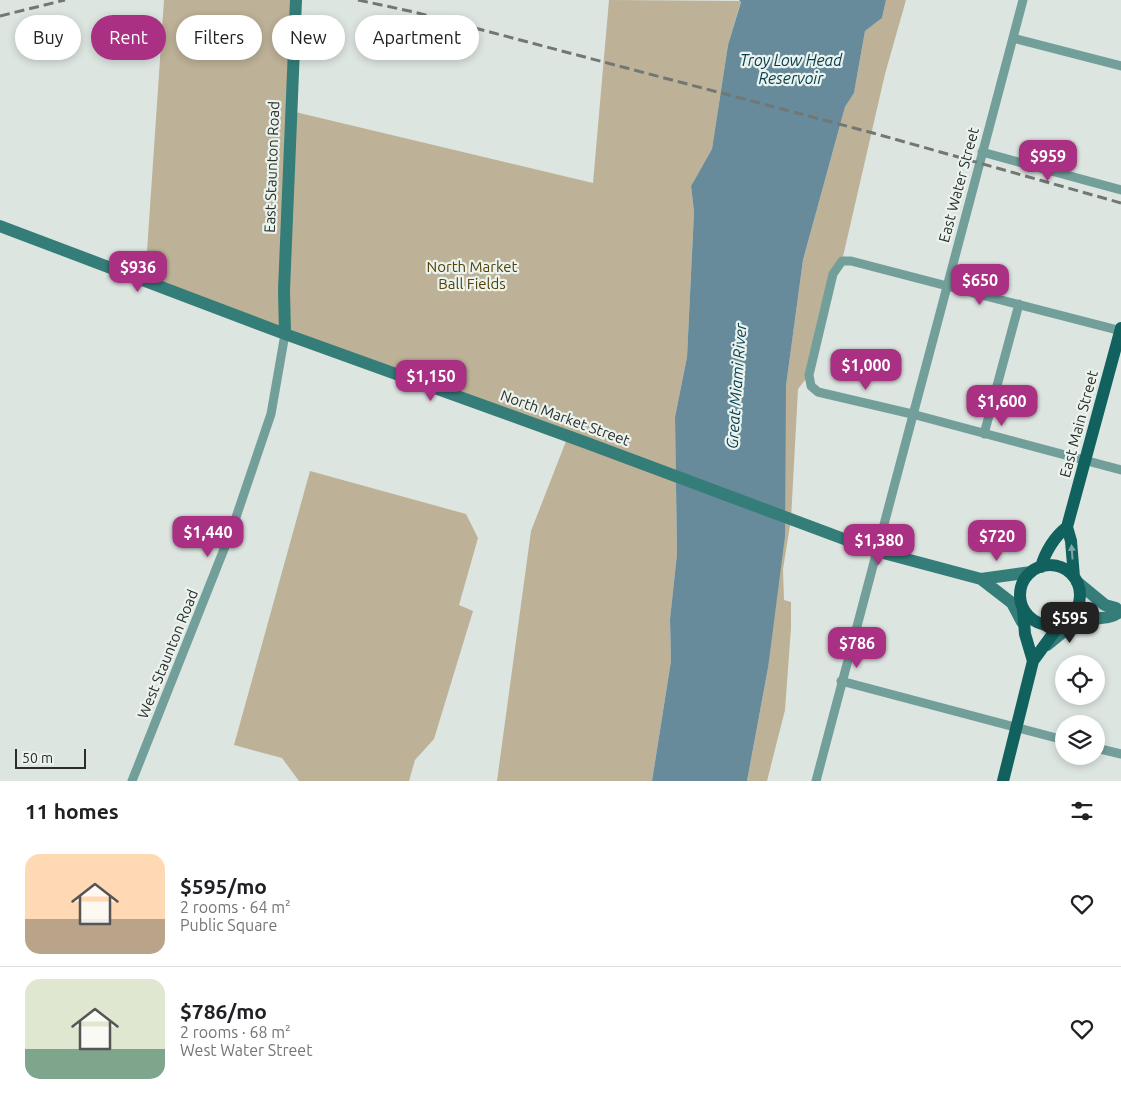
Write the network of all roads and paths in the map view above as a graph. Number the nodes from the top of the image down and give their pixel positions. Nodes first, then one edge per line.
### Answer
1 (296, 0) edge
2 (1023, 0) edge
3 (1013, 38) junction
4 (1121, 66) edge
5 (982, 152) junction
6 (1121, 190) edge
7 (0, 226) edge
8 (948, 286) junction
9 (1019, 304) junction
10 (1121, 330) edge
11 (285, 334) junction
12 (912, 414) junction
13 (984, 434) junction
14 (1086, 462) junction
15 (1121, 470) edge
16 (1067, 527) junction
17 (876, 551) junction
18 (1039, 565) junction
19 (1016, 572) junction
20 (981, 579) junction
21 (1075, 580) junction
22 (1020, 611) junction
23 (1119, 614) edge
24 (1087, 620) junction
25 (1062, 623) junction
26 (1042, 648) junction
27 (1033, 661) junction
28 (842, 681) junction
29 (1017, 729) junction
30 (1055, 738) edge
31 (1105, 750) edge
32 (1121, 754) edge
33 (132, 781) edge
34 (816, 781) edge
35 (1003, 781) edge

1 - 11 main road, East Staunton Road
2 - 3 street, East Water Street
3 - 4 street
3 - 5 street, East Water Street
5 - 6 street
5 - 8 street, East Water Street
7 - 11 main road, North Market Street
8 - 9 street
8 - 12 street, East Water Street
8 - 12 street
9 - 10 street
9 - 13 street
10 - 14 main road, East Main Street
11 - 17 main road, North Market Street
11 - 33 street, West Staunton Road
12 - 13 street
12 - 17 street, East Water Street
13 - 14 street
14 - 15 street
14 - 16 main road, East Main Street
16 - 18 main road
21 -> 16 main road
17 - 20 main road, North Market Street
17 - 28 street, East Water Street
18 - 19 main road
18 - 19 main road
18 - 21 main road
18 - 22 main road
19 - 20 main road
20 - 22 main road
21 - 23 main road
21 - 25 main road
22 - 25 main road
22 - 27 main road
23 - 24 main road
24 - 25 main road
24 - 26 main road
25 - 26 main road
26 - 27 main road
27 - 29 main road
28 - 29 street
28 - 34 street, East Water Street
29 - 30 street
29 - 35 main road
31 - 32 street

